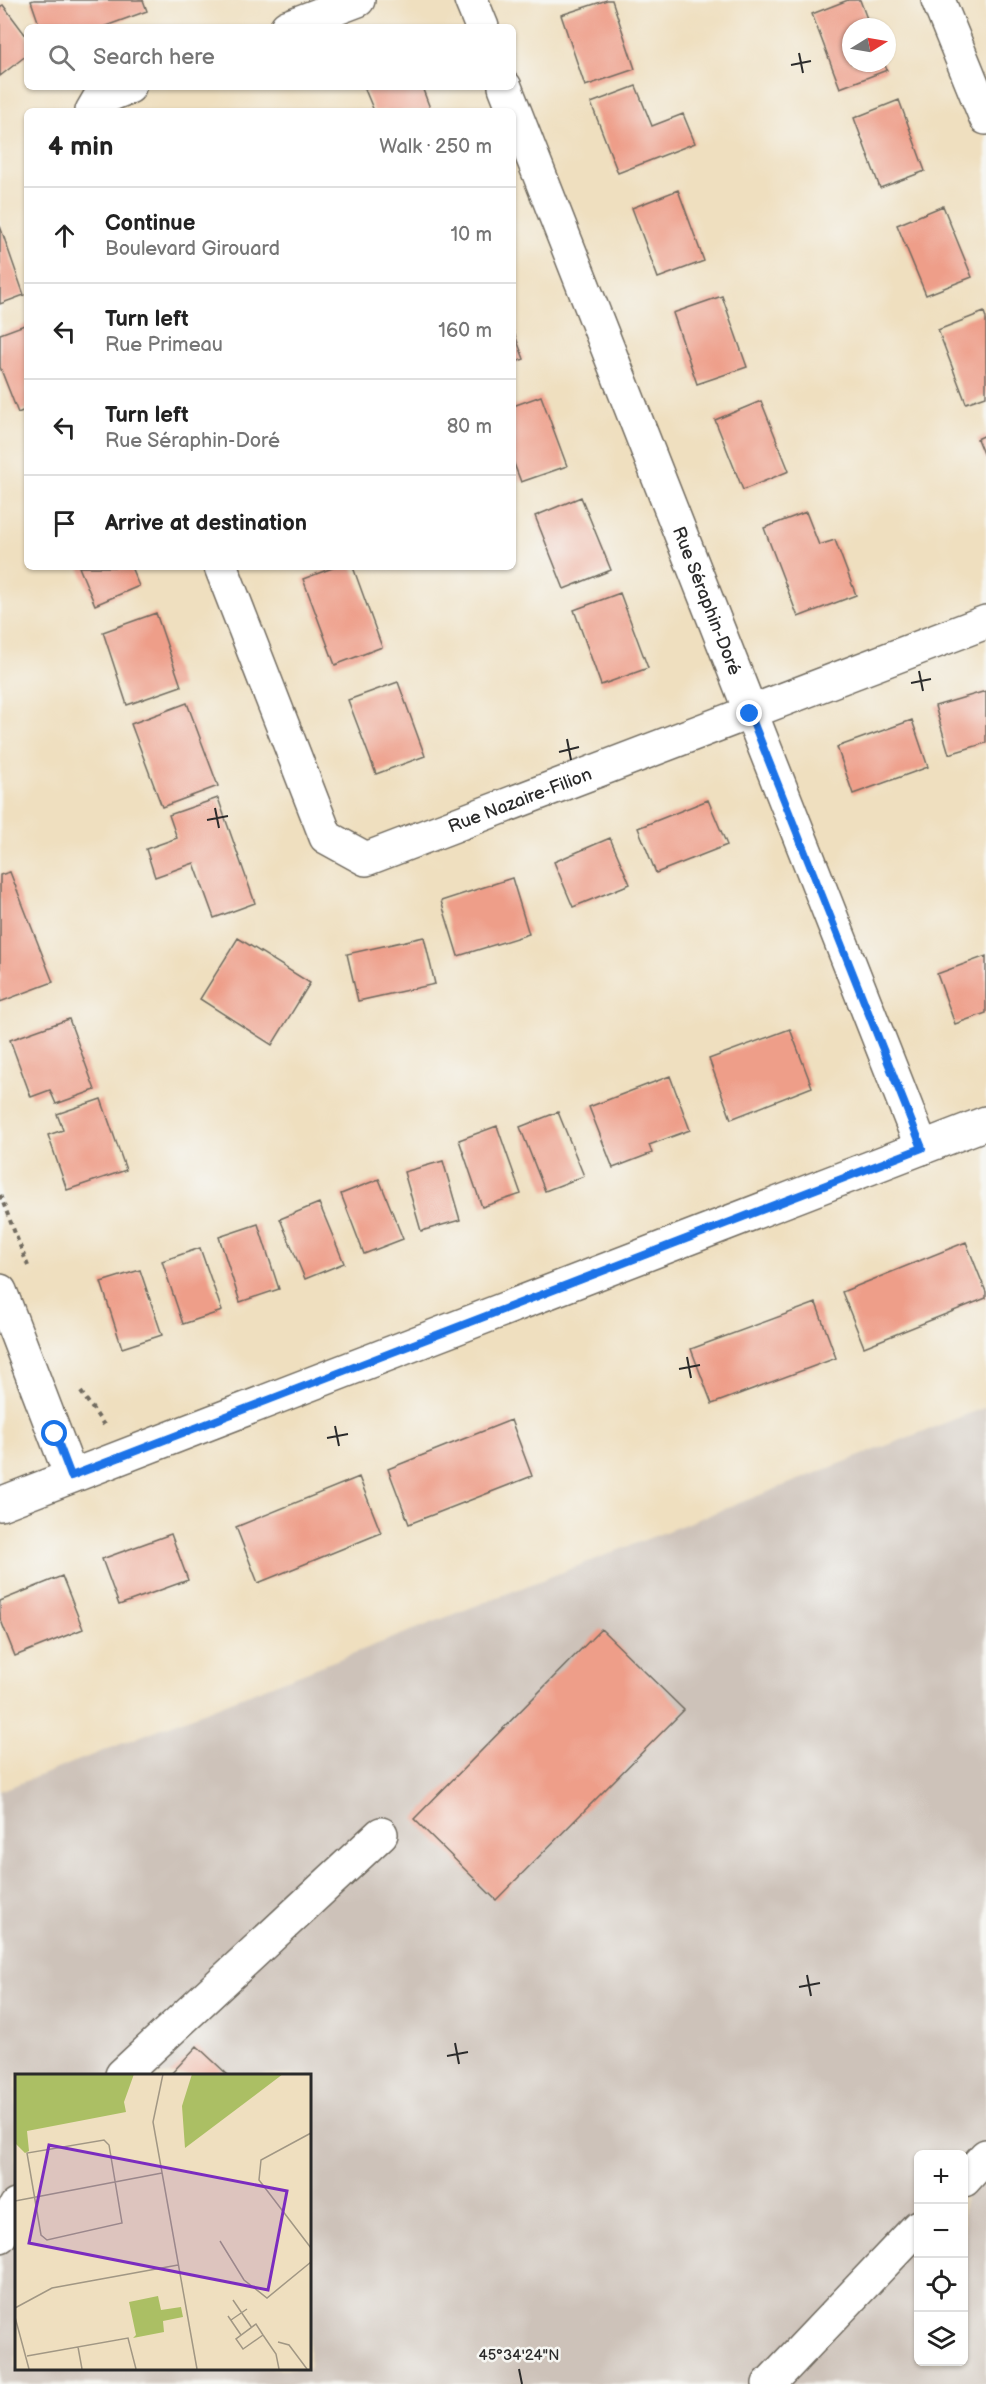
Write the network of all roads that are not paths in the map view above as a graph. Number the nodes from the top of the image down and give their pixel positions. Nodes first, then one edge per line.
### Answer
1 (358, 0) edge
2 (471, 0) edge
3 (939, 0) edge
4 (295, 24) edge
5 (481, 24) edge
6 (122, 90) edge
7 (506, 90) edge
8 (94, 108) edge
9 (513, 108) edge
10 (516, 115) edge
11 (986, 118) edge
12 (222, 570) edge
13 (986, 622) edge
14 (750, 714) junction
15 (986, 1122) edge
16 (922, 1148) junction
17 (0, 1291) edge
18 (71, 1476) junction
19 (0, 1504) edge
20 (381, 1834) dead end
21 (123, 2074) edge
22 (986, 2156) edge
23 (968, 2175) edge
24 (15, 2208) edge
25 (914, 2231) edge
26 (0, 2236) edge
27 (769, 2384) edge

1 - 4 street
2 - 5 street
3 - 11 street
6 - 8 street
7 - 9 street, Rue Séraphin-Doré
10 - 14 street, Rue Séraphin-Doré
12 - 14 street, Rue Nazaire-Filion
13 - 14 street, Rue Nazaire-Filion
14 - 16 street, Rue Séraphin-Doré
15 - 16 street
16 - 18 street
17 - 18 street
18 - 19 street
20 - 21 street
22 - 23 street
24 - 26 street
25 - 27 street

